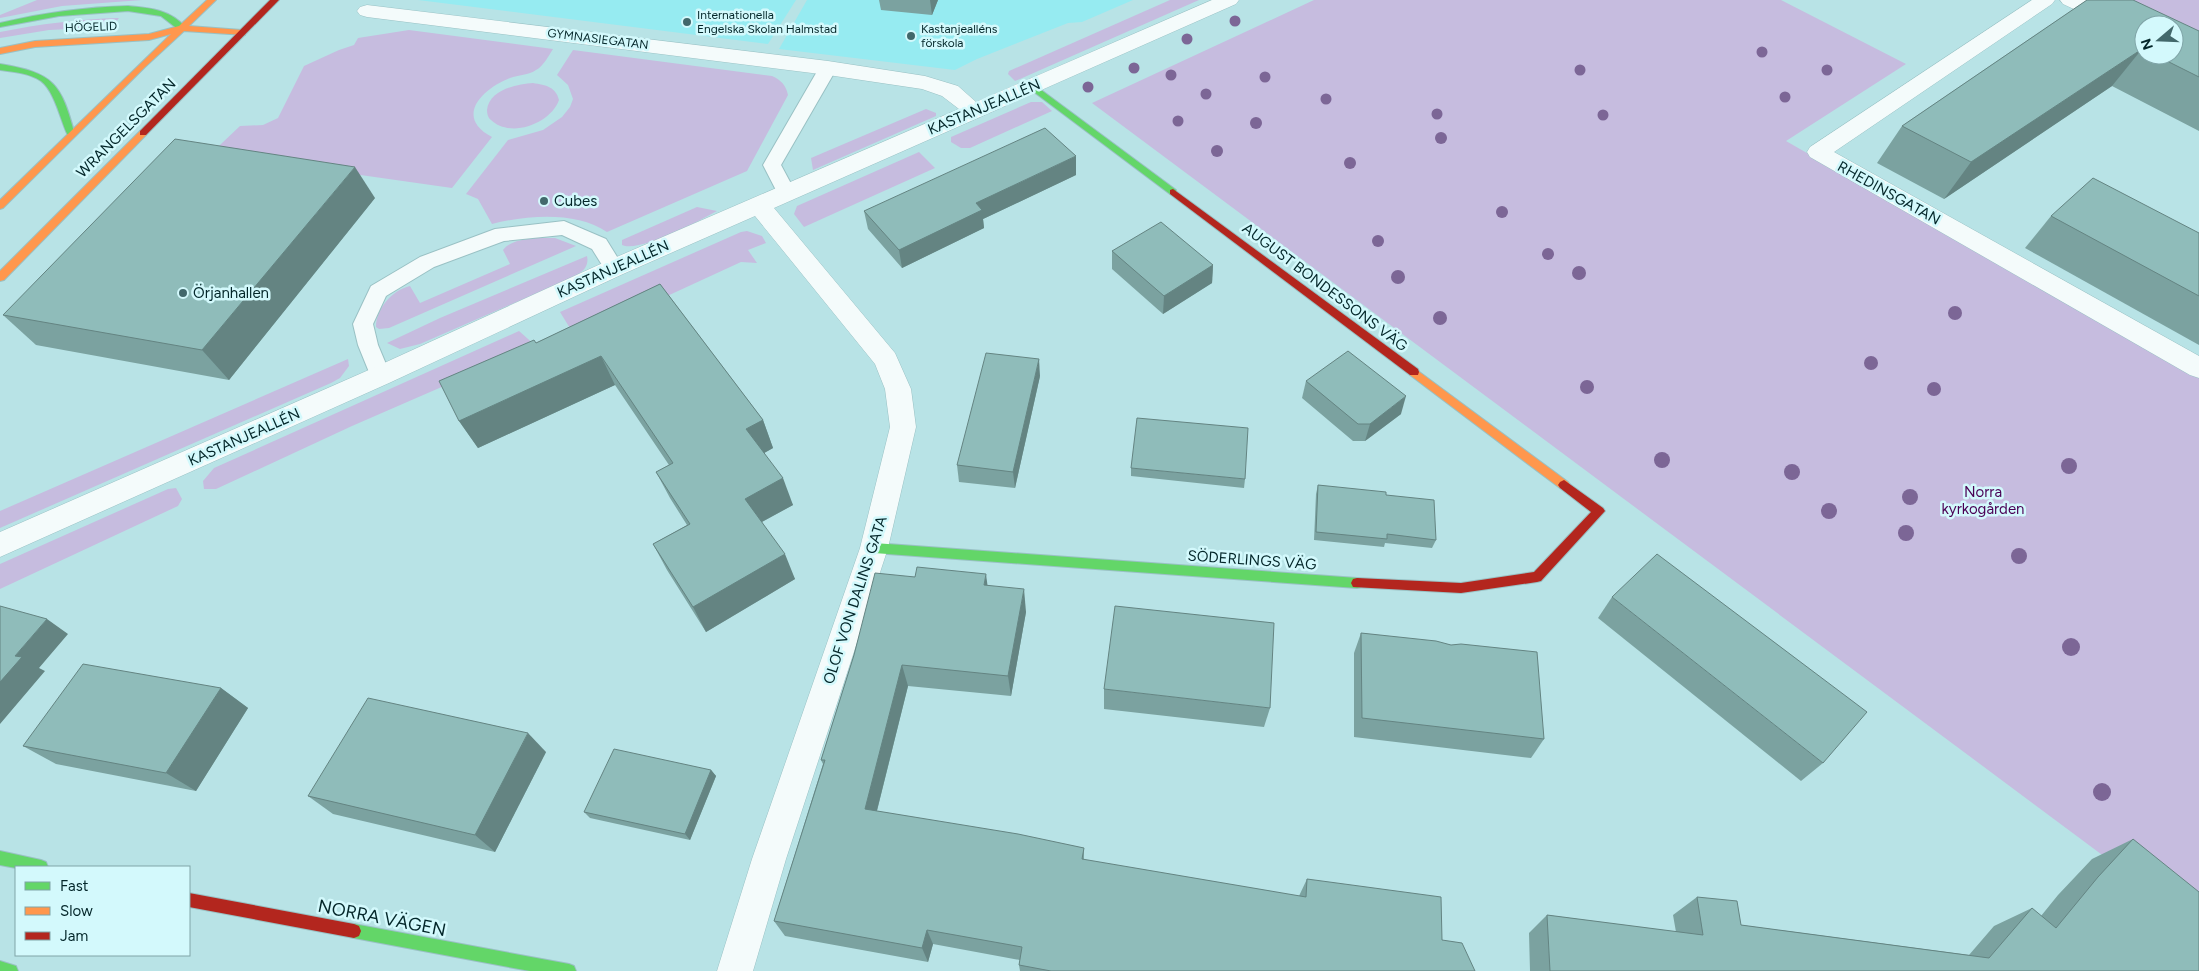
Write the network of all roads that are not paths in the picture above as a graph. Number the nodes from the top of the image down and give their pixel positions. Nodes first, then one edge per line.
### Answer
1 (212, 0) edge
2 (275, 0) edge
3 (1229, 0) edge
4 (2045, 0) edge
5 (2070, 0) edge
6 (367, 10) dead end
7 (0, 25) edge
8 (182, 28) junction
9 (2134, 31) edge
10 (242, 33) junction
11 (0, 52) edge
12 (0, 67) edge
13 (828, 68) junction
14 (1033, 87) junction
15 (974, 111) junction
16 (71, 135) junction
17 (787, 192) junction
18 (759, 205) junction
19 (0, 206) edge
20 (614, 268) junction
21 (0, 277) edge
22 (2199, 368) edge
23 (380, 376) junction
24 (1599, 511) joint
25 (0, 545) edge
26 (874, 548) junction
27 (0, 858) edge
28 (36, 866) edge
29 (190, 900) edge
30 (0, 968) edge
31 (11, 971) edge
32 (569, 971) edge
33 (735, 971) edge

1 - 8 main road
2 - 10 main road, WRANGELSGATAN
3 - 14 street, KASTANJEALLÉN
4 - 22 street, RHEDINSGATAN
5 - 9 street
6 - 13 street, GYMNASIEGATAN
7 - 8 main road, HÖGELID
8 - 10 main road, HÖGELID
8 - 11 main road, HÖGELID
8 - 16 main road
10 - 21 main road, WRANGELSGATAN
12 - 16 main road
13 - 15 street, GYMNASIEGATAN
13 - 17 lane
14 - 15 street, KASTANJEALLÉN
14 - 24 main road, AUGUST BONDESSONS VÄG
15 - 17 street, KASTANJEALLÉN
16 - 19 main road
17 - 18 street, KASTANJEALLÉN
18 - 20 street, KASTANJEALLÉN
18 - 26 street, OLOF VON DALINS GATA
20 - 23 street, KASTANJEALLÉN
20 - 23 lane
23 - 25 street, KASTANJEALLÉN
24 - 26 main road, SÖDERLINGS VÄG
26 - 33 street, OLOF VON DALINS GATA
27 - 28 main road
29 - 32 main road, NORRA VÄGEN
30 - 31 main road

